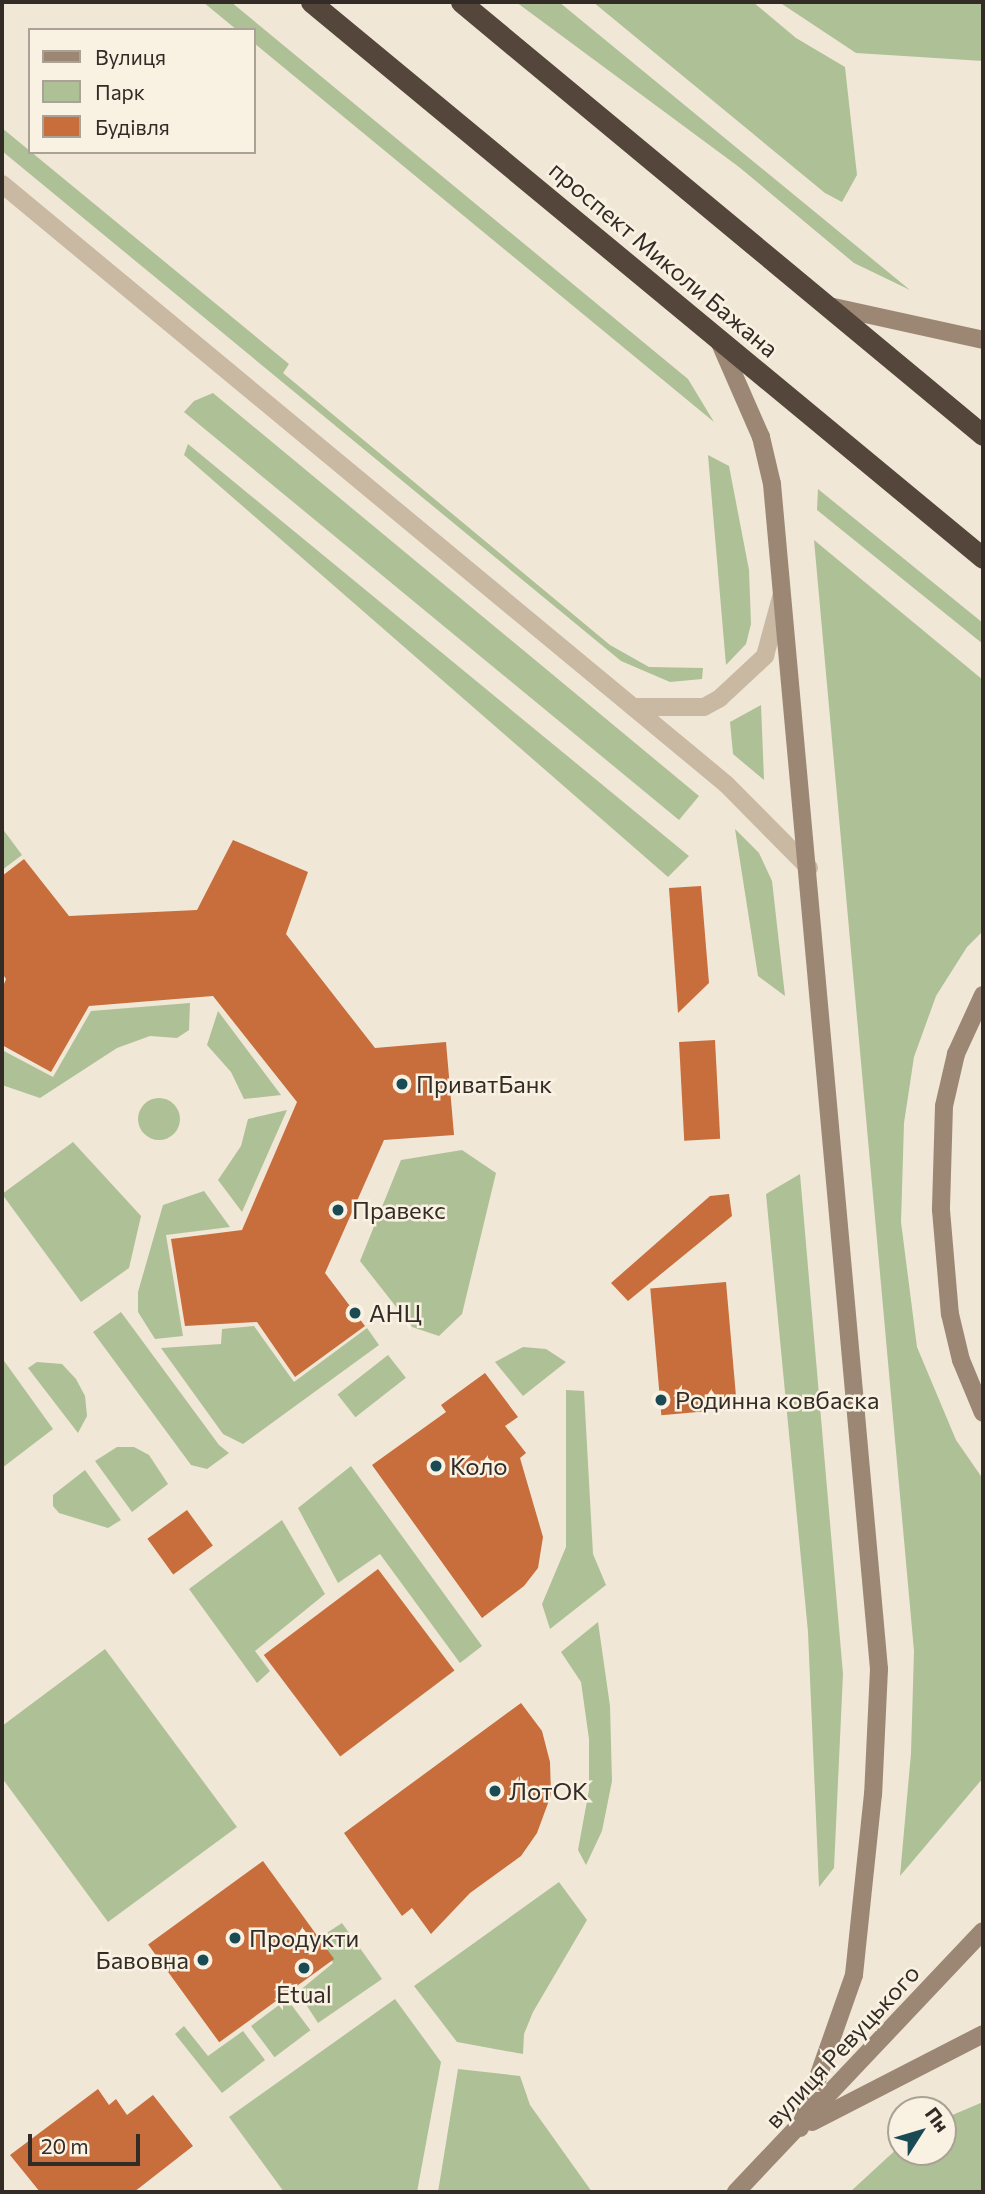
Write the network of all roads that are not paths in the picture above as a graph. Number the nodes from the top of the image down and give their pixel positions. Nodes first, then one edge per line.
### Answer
1 (311, 2) edge
2 (461, 2) edge
3 (2, 184) edge
4 (829, 306) junction
5 (717, 336) junction
6 (983, 340) edge
7 (983, 435) edge
8 (983, 558) edge
9 (784, 587) junction
10 (633, 707) junction
11 (808, 868) junction
12 (983, 995) edge
13 (983, 1413) edge
14 (983, 1931) edge
15 (983, 2034) edge
16 (800, 2129) junction
17 (736, 2192) edge

1 - 5 highway, проспект Миколи Бажана
2 - 4 highway
3 - 10 street
4 - 6 street
4 - 7 highway
5 - 8 highway, проспект Миколи Бажана
5 - 9 street
9 - 10 street
9 - 11 street
10 - 11 street
11 - 16 street
12 - 13 street
14 - 16 street, вулиця Ревуцького
15 - 16 street
16 - 17 street, вулиця Ревуцького

